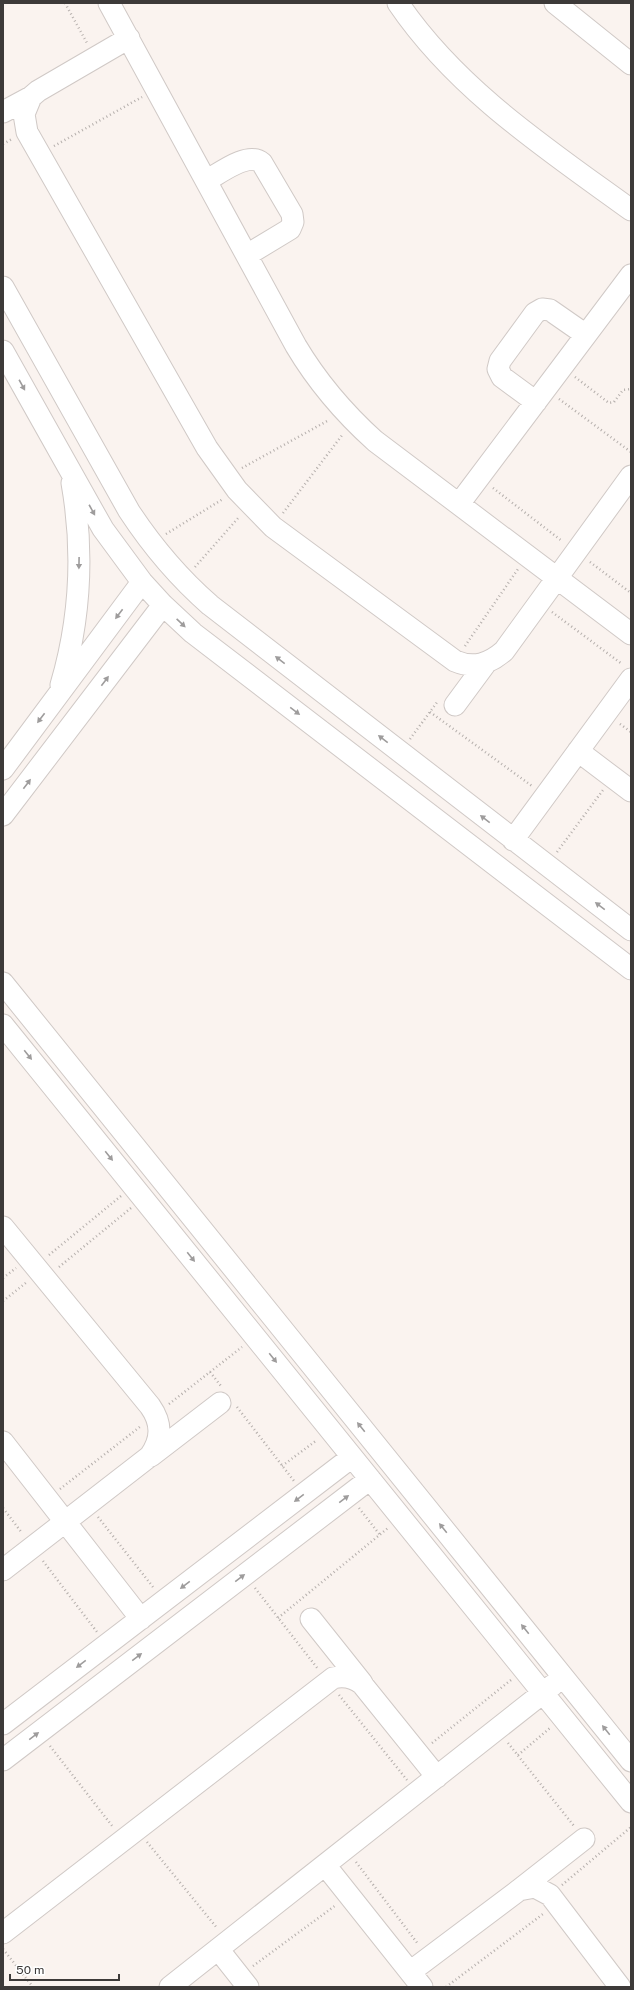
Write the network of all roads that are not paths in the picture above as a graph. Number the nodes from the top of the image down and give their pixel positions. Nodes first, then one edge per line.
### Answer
1 (109, 3) edge
2 (398, 3) edge
3 (555, 3) edge
4 (129, 38) junction
5 (631, 64) edge
6 (31, 97) junction
7 (3, 112) edge
8 (206, 181) junction
9 (631, 210) edge
10 (247, 255) junction
11 (631, 275) edge
12 (3, 287) edge
13 (586, 335) junction
14 (3, 351) edge
15 (540, 395) junction
16 (69, 469) junction
17 (631, 476) edge
18 (459, 504) junction
19 (556, 578) junction
20 (142, 582) junction
21 (163, 606) junction
22 (631, 634) edge
23 (486, 663) junction
24 (628, 672) edge
25 (58, 696) junction
26 (447, 703) road end
27 (578, 751) junction
28 (3, 769) edge
29 (631, 791) edge
30 (3, 816) edge
31 (512, 840) junction
32 (631, 930) edge
33 (631, 969) edge
34 (3, 983) edge
35 (3, 1025) edge
36 (3, 1227) edge
37 (226, 1398) road end
38 (3, 1442) edge
39 (150, 1456) junction
40 (352, 1457) junction
41 (370, 1479) junction
42 (65, 1522) junction
43 (3, 1570) edge
44 (141, 1619) junction
45 (311, 1619) dead end
46 (564, 1677) junction
47 (362, 1684) junction
48 (543, 1693) junction
49 (3, 1724) edge
50 (3, 1760) edge
51 (631, 1760) edge
52 (438, 1777) junction
53 (631, 1802) edge
54 (584, 1839) road end
55 (325, 1865) junction
56 (519, 1890) junction
57 (3, 1933) edge
58 (223, 1945) junction
59 (416, 1980) edge
60 (244, 1982) edge
61 (170, 1987) edge
62 (620, 1987) edge

1 - 4 street
2 - 9 street
3 - 5 street
4 - 6 street
4 - 8 street
6 - 7 street
6 - 23 street
8 - 10 street
8 - 10 street
10 - 18 street
11 - 13 street
31 -> 12 street
13 - 15 street
13 - 15 street
14 -> 16 street
15 - 18 street
16 -> 20 street
16 -> 25 street
17 - 19 street
18 - 19 street
19 - 22 street
19 - 23 street
20 - 21 street
20 -> 25 street
30 -> 21 street
21 -> 33 street
23 - 26 street
24 - 27 street
25 -> 28 street
27 - 29 street
27 - 31 street
32 -> 31 street
46 -> 34 street
35 -> 40 street
36 - 39 street
37 - 39 street
38 - 42 street
39 - 42 street
40 - 41 street
40 -> 44 street
41 - 48 street
50 -> 41 street
42 - 43 street
42 - 44 street
44 -> 49 street
45 - 47 street
46 - 48 street
51 -> 46 street
47 - 52 street
47 - 57 street
48 - 52 street
48 - 53 street
52 - 55 street
54 - 56 street
55 - 58 street
55 - 59 street
56 - 59 street
56 - 62 street
58 - 60 street
58 - 61 street

